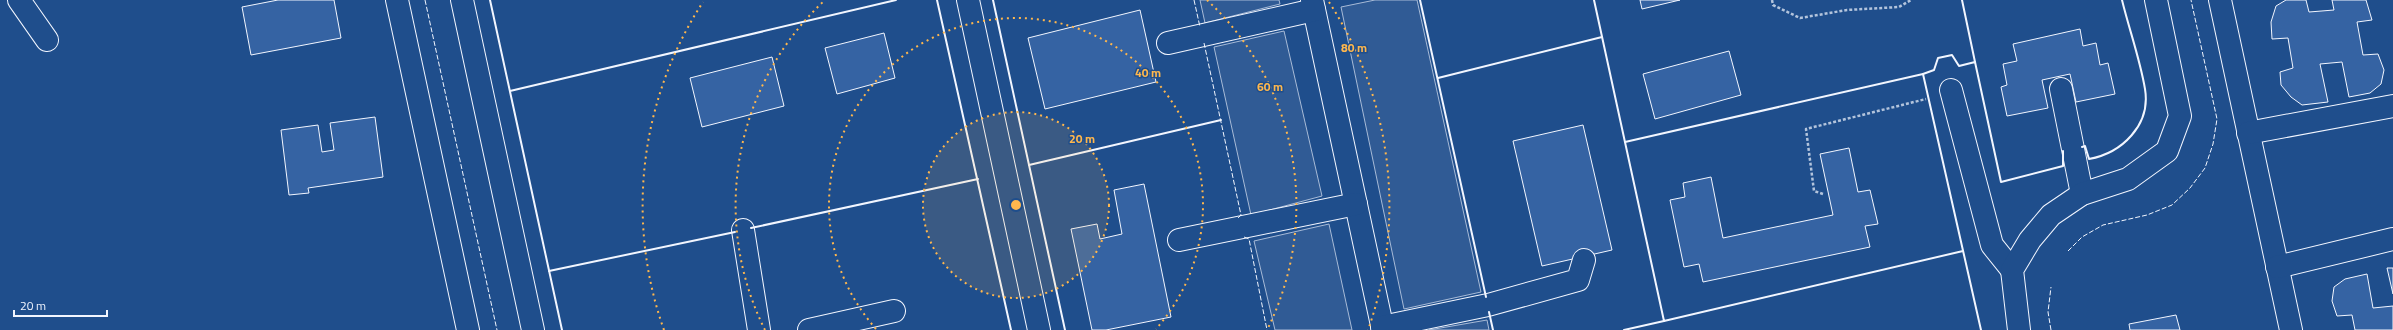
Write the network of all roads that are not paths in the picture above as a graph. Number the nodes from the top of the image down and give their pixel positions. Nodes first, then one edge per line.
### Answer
1 (19, 0) edge
2 (397, 0) edge
3 (462, 0) edge
4 (968, 0) edge
5 (2156, 0) edge
6 (2220, 0) edge
7 (1313, 5) edge
8 (47, 40) dead end
9 (1168, 43) dead end
10 (2061, 89) dead end
11 (1951, 90) road end
12 (2393, 106) edge
13 (2248, 133) junction
14 (2082, 194) junction
15 (1356, 204) junction
16 (743, 230) dead end
17 (2393, 239) edge
18 (1179, 240) dead end
19 (1584, 260) dead end
20 (2277, 268) junction
21 (2012, 270) junction
22 (894, 311) dead end
23 (1383, 328) edge
24 (468, 330) edge
25 (533, 330) edge
26 (759, 330) edge
27 (809, 330) edge
28 (1039, 330) edge
29 (2019, 330) edge
30 (2290, 330) edge

1 - 8 street
2 - 24 street
3 - 25 street
4 - 28 street
5 - 14 street
6 - 13 street
7 - 9 street
7 - 15 street
10 - 14 street
11 - 21 street
12 - 13 street
13 - 20 street
14 - 21 street
15 - 18 street
15 - 23 street
16 - 26 street
17 - 20 street
19 - 23 street
20 - 30 street
21 - 29 street
22 - 27 street

